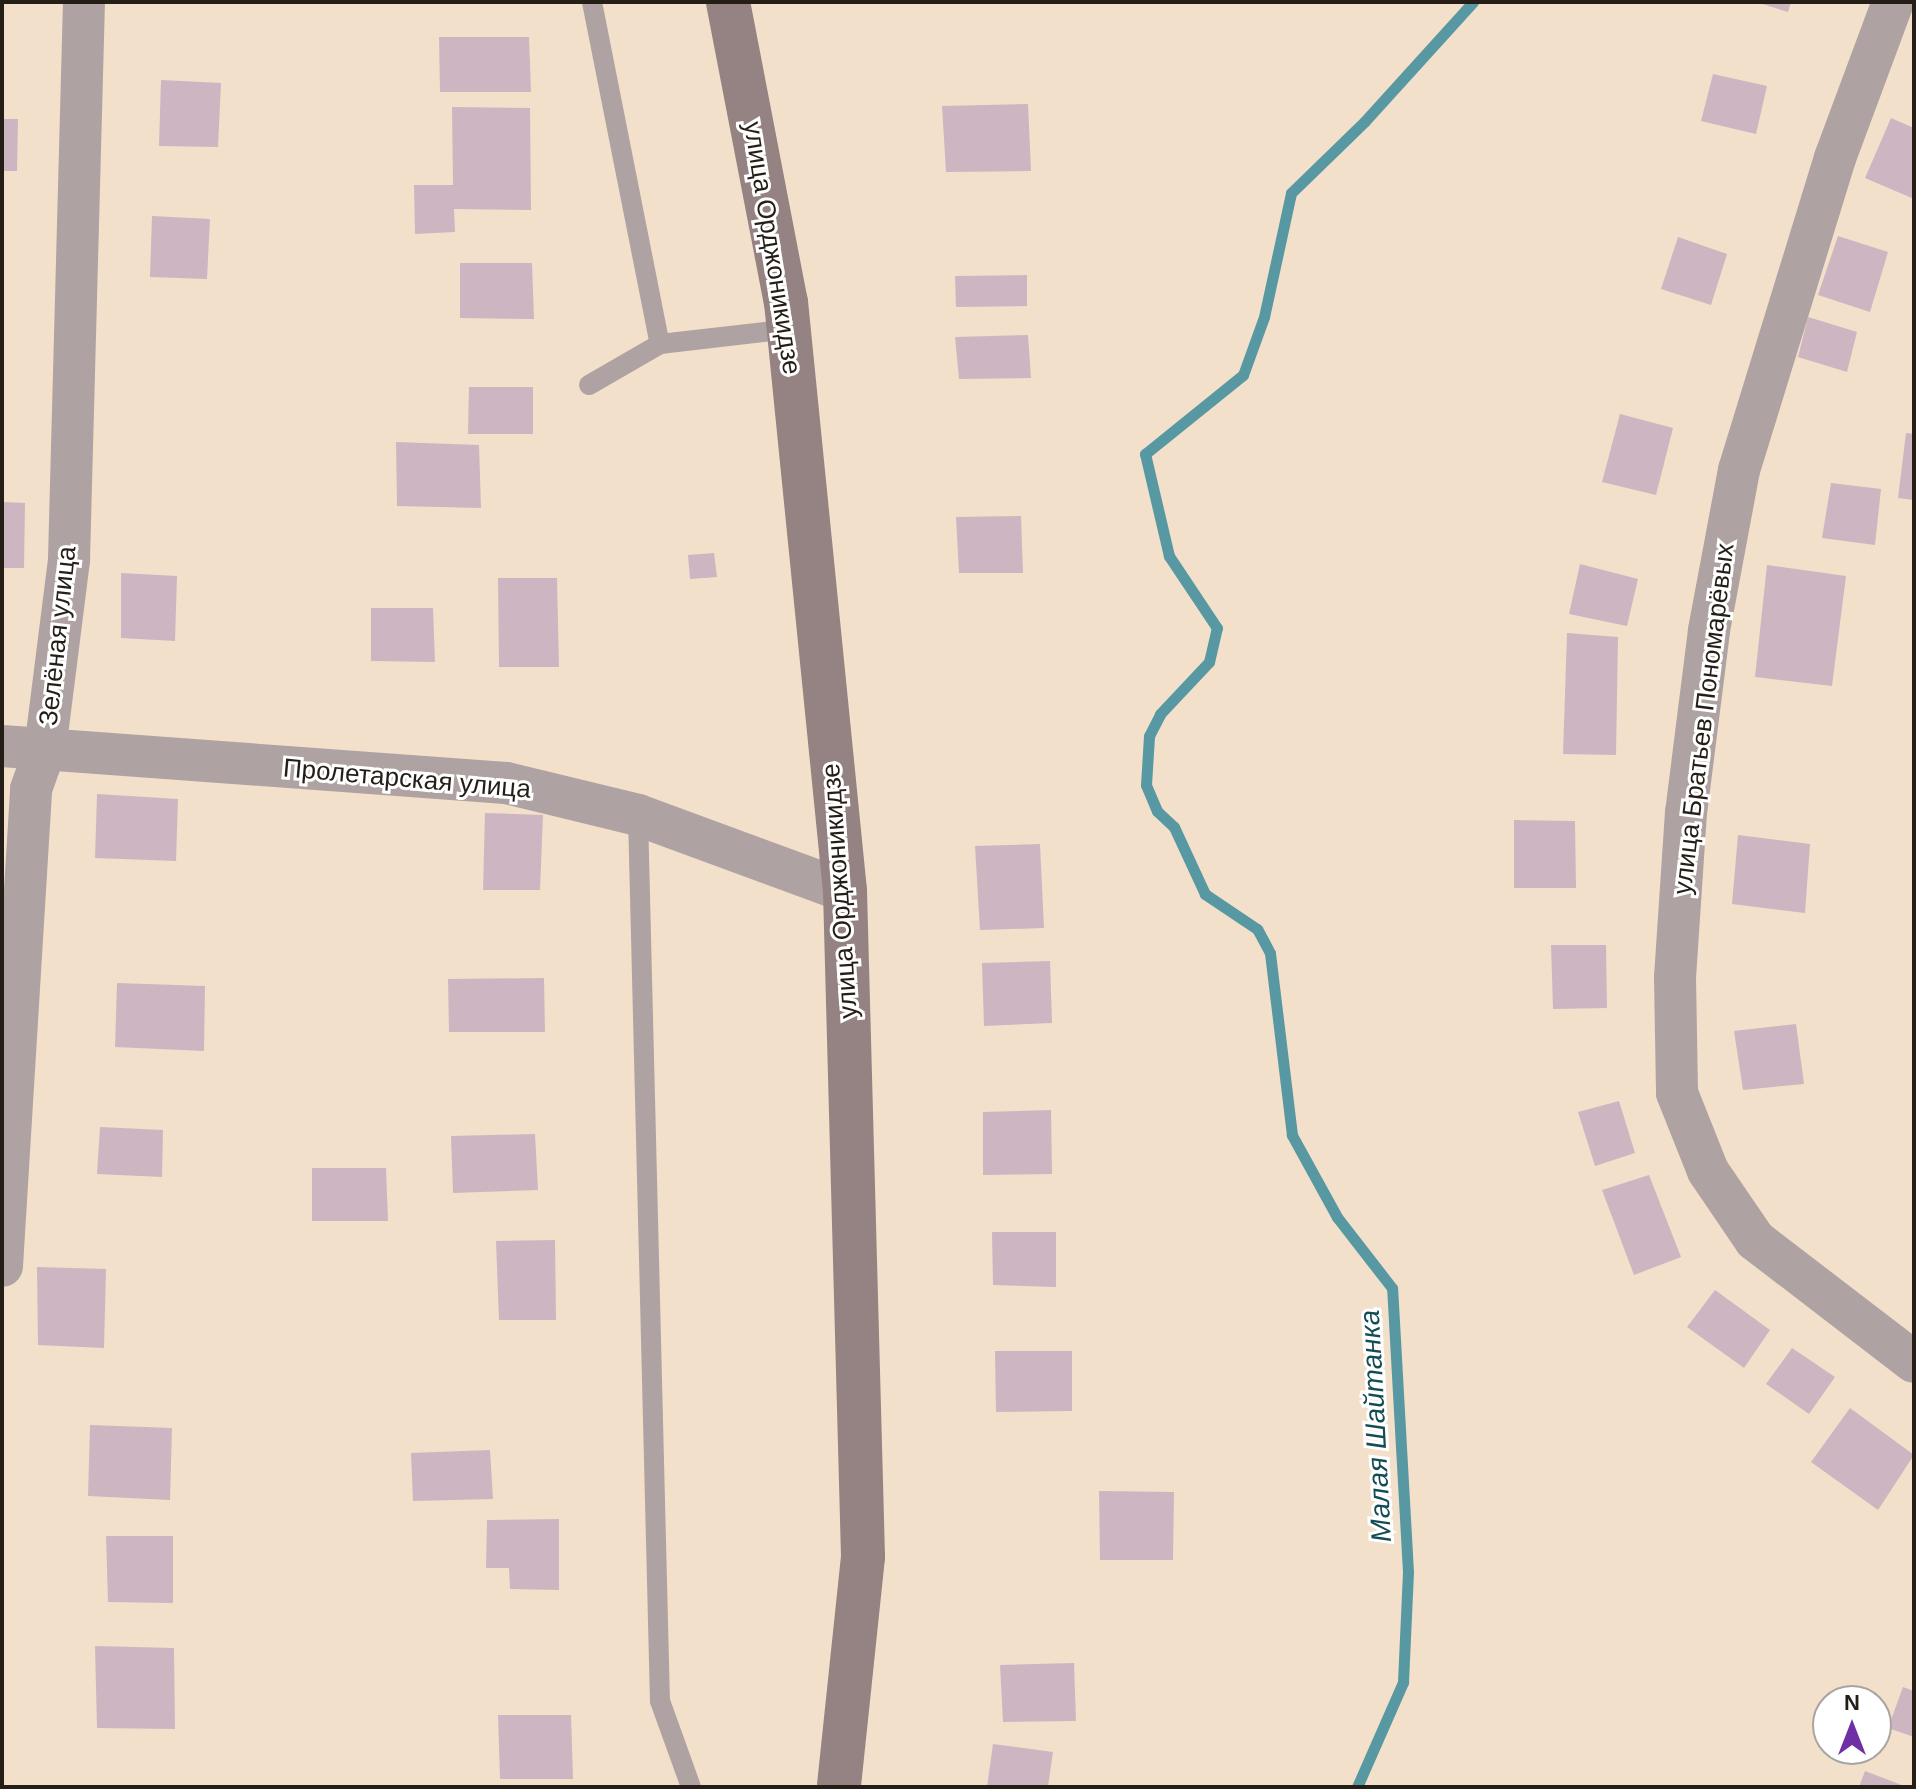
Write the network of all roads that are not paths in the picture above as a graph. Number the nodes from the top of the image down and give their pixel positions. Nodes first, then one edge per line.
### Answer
1 (84, 2) edge
2 (592, 2) edge
3 (728, 2) edge
4 (1893, 2) edge
5 (789, 329) junction
6 (660, 344) junction
7 (589, 385) dead end
8 (2, 746) edge
9 (45, 750) junction
10 (638, 815) junction
11 (845, 891) junction
12 (2, 1266) edge
13 (1914, 1362) edge
14 (691, 1787) edge
15 (839, 1787) edge

1 - 9 street, Зелёная улица
2 - 6 lane
3 - 5 main road, улица Орджоникидзе
4 - 13 street, улица Братьев Пономарёвых
5 - 6 lane
5 - 11 main road, улица Орджоникидзе
6 - 7 lane
8 - 9 street, Пролетарская улица
9 - 10 street, Пролетарская улица
9 - 12 street, Зелёная улица
10 - 11 street, Пролетарская улица
10 - 14 lane
11 - 15 main road, улица Орджоникидзе

